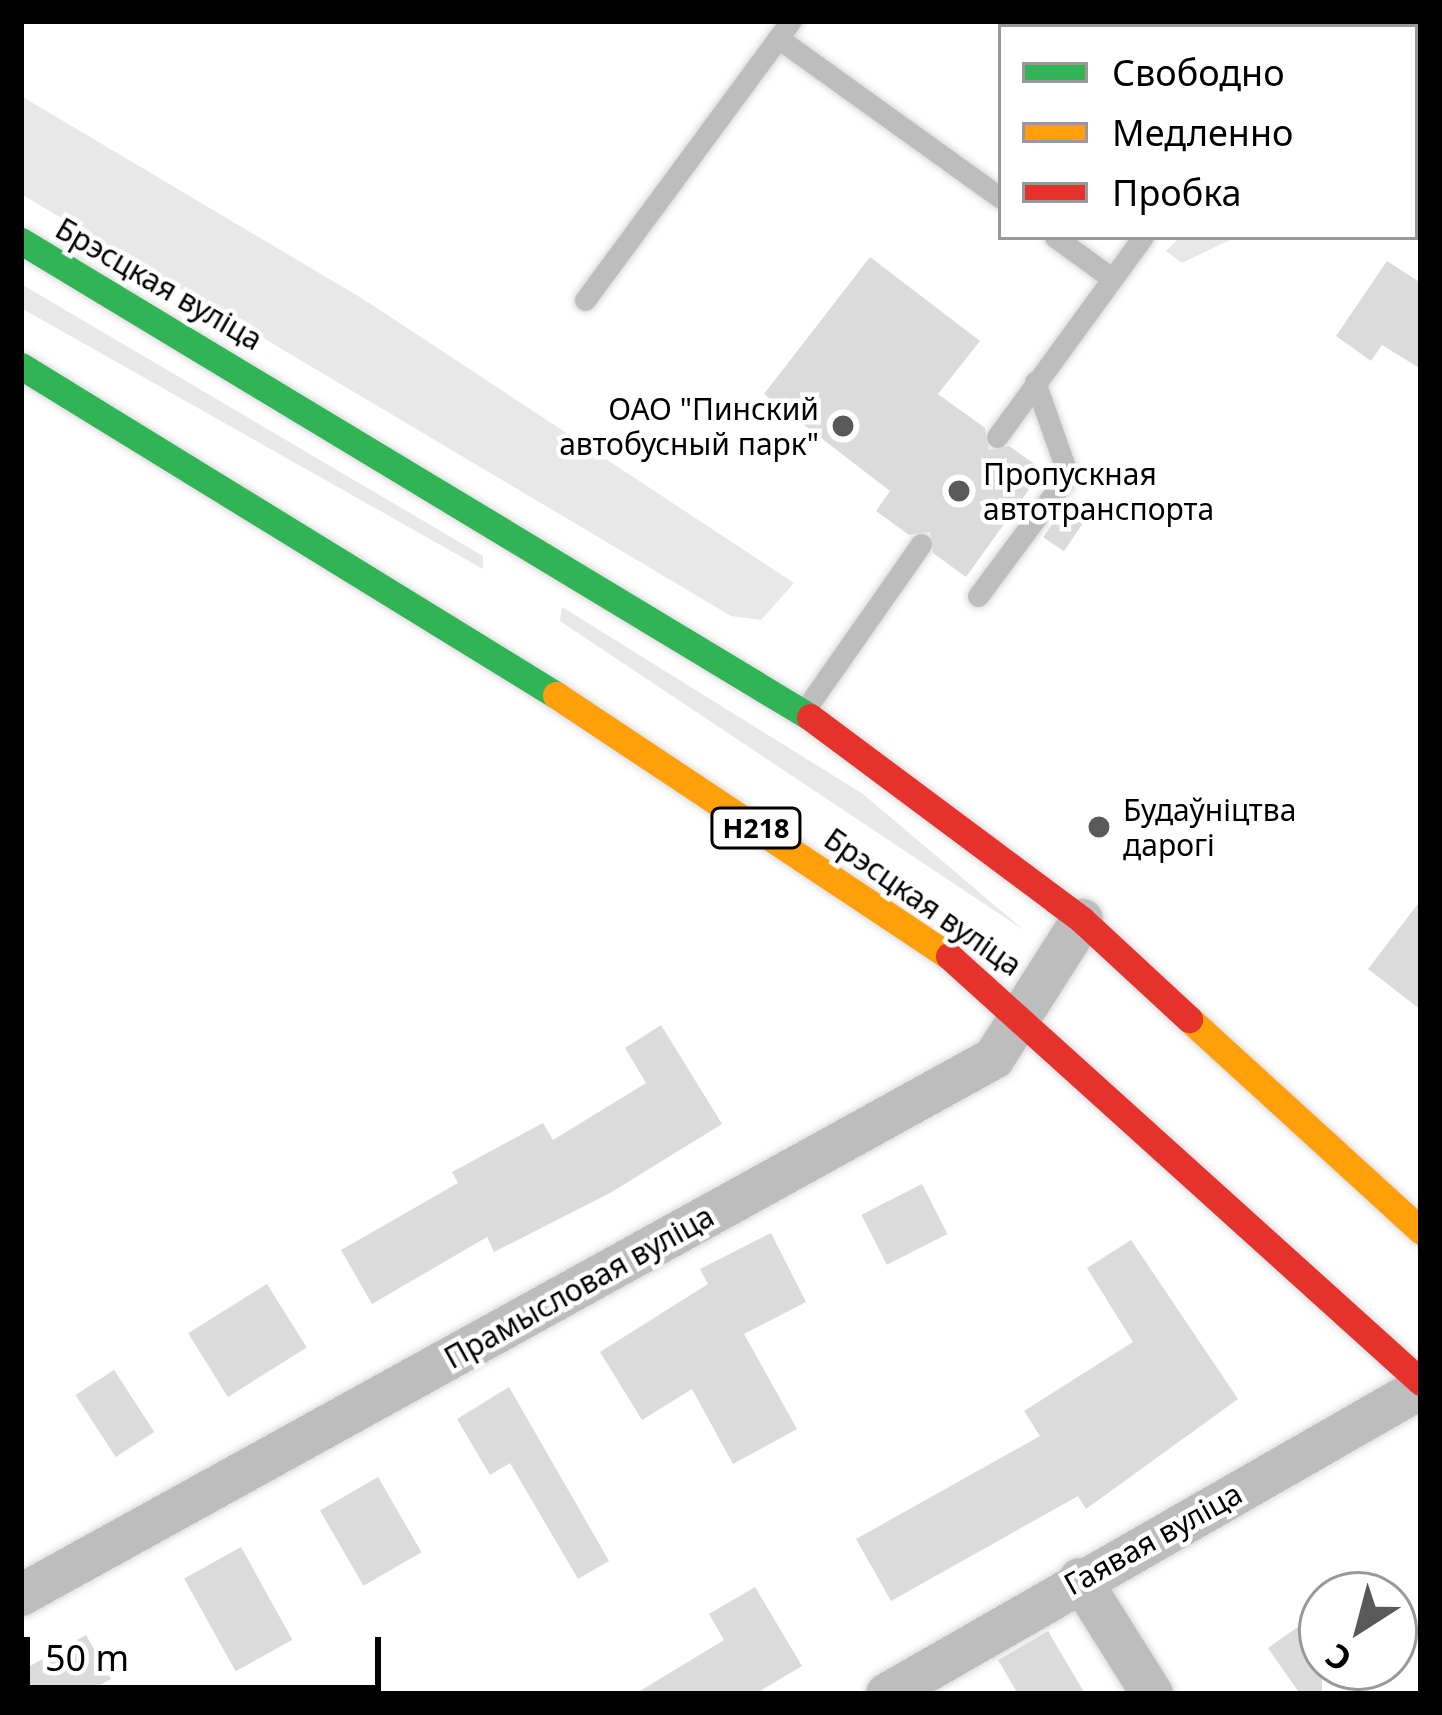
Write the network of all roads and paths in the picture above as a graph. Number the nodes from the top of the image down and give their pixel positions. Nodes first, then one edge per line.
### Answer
1 (785, 30) edge
2 (998, 196) edge
3 (1059, 240) edge
4 (1140, 240) edge
5 (21, 241) edge
6 (1109, 277) junction
7 (585, 301) dead end
8 (21, 365) edge
9 (1035, 382) junction
10 (997, 437) dead end
11 (921, 544) dead end
12 (978, 596) dead end
13 (803, 712) junction
14 (1082, 920) junction
15 (1022, 1012) junction
16 (1421, 1231) edge
17 (1421, 1385) edge
18 (1080, 1579) junction
19 (21, 1595) edge
20 (887, 1694) edge
21 (1152, 1694) edge

1 - 2 lane
1 - 7 lane
3 - 6 lane
4 - 6 lane
5 - 13 main road, Брэсцкая вуліца
6 - 9 lane
8 - 15 main road, Брэсцкая вуліца / Н218
9 - 10 lane
9 - 12 lane
11 - 13 lane
13 - 14 main road, Брэсцкая вуліца
14 - 15 street, Прамысловая вуліца
14 - 16 main road, Брэсцкая вуліца
15 - 17 main road, Брэсцкая вуліца / Н218
15 - 19 street, Прамысловая вуліца
17 - 18 street, Гаявая вуліца
18 - 20 street, Гаявая вуліца
18 - 21 street

